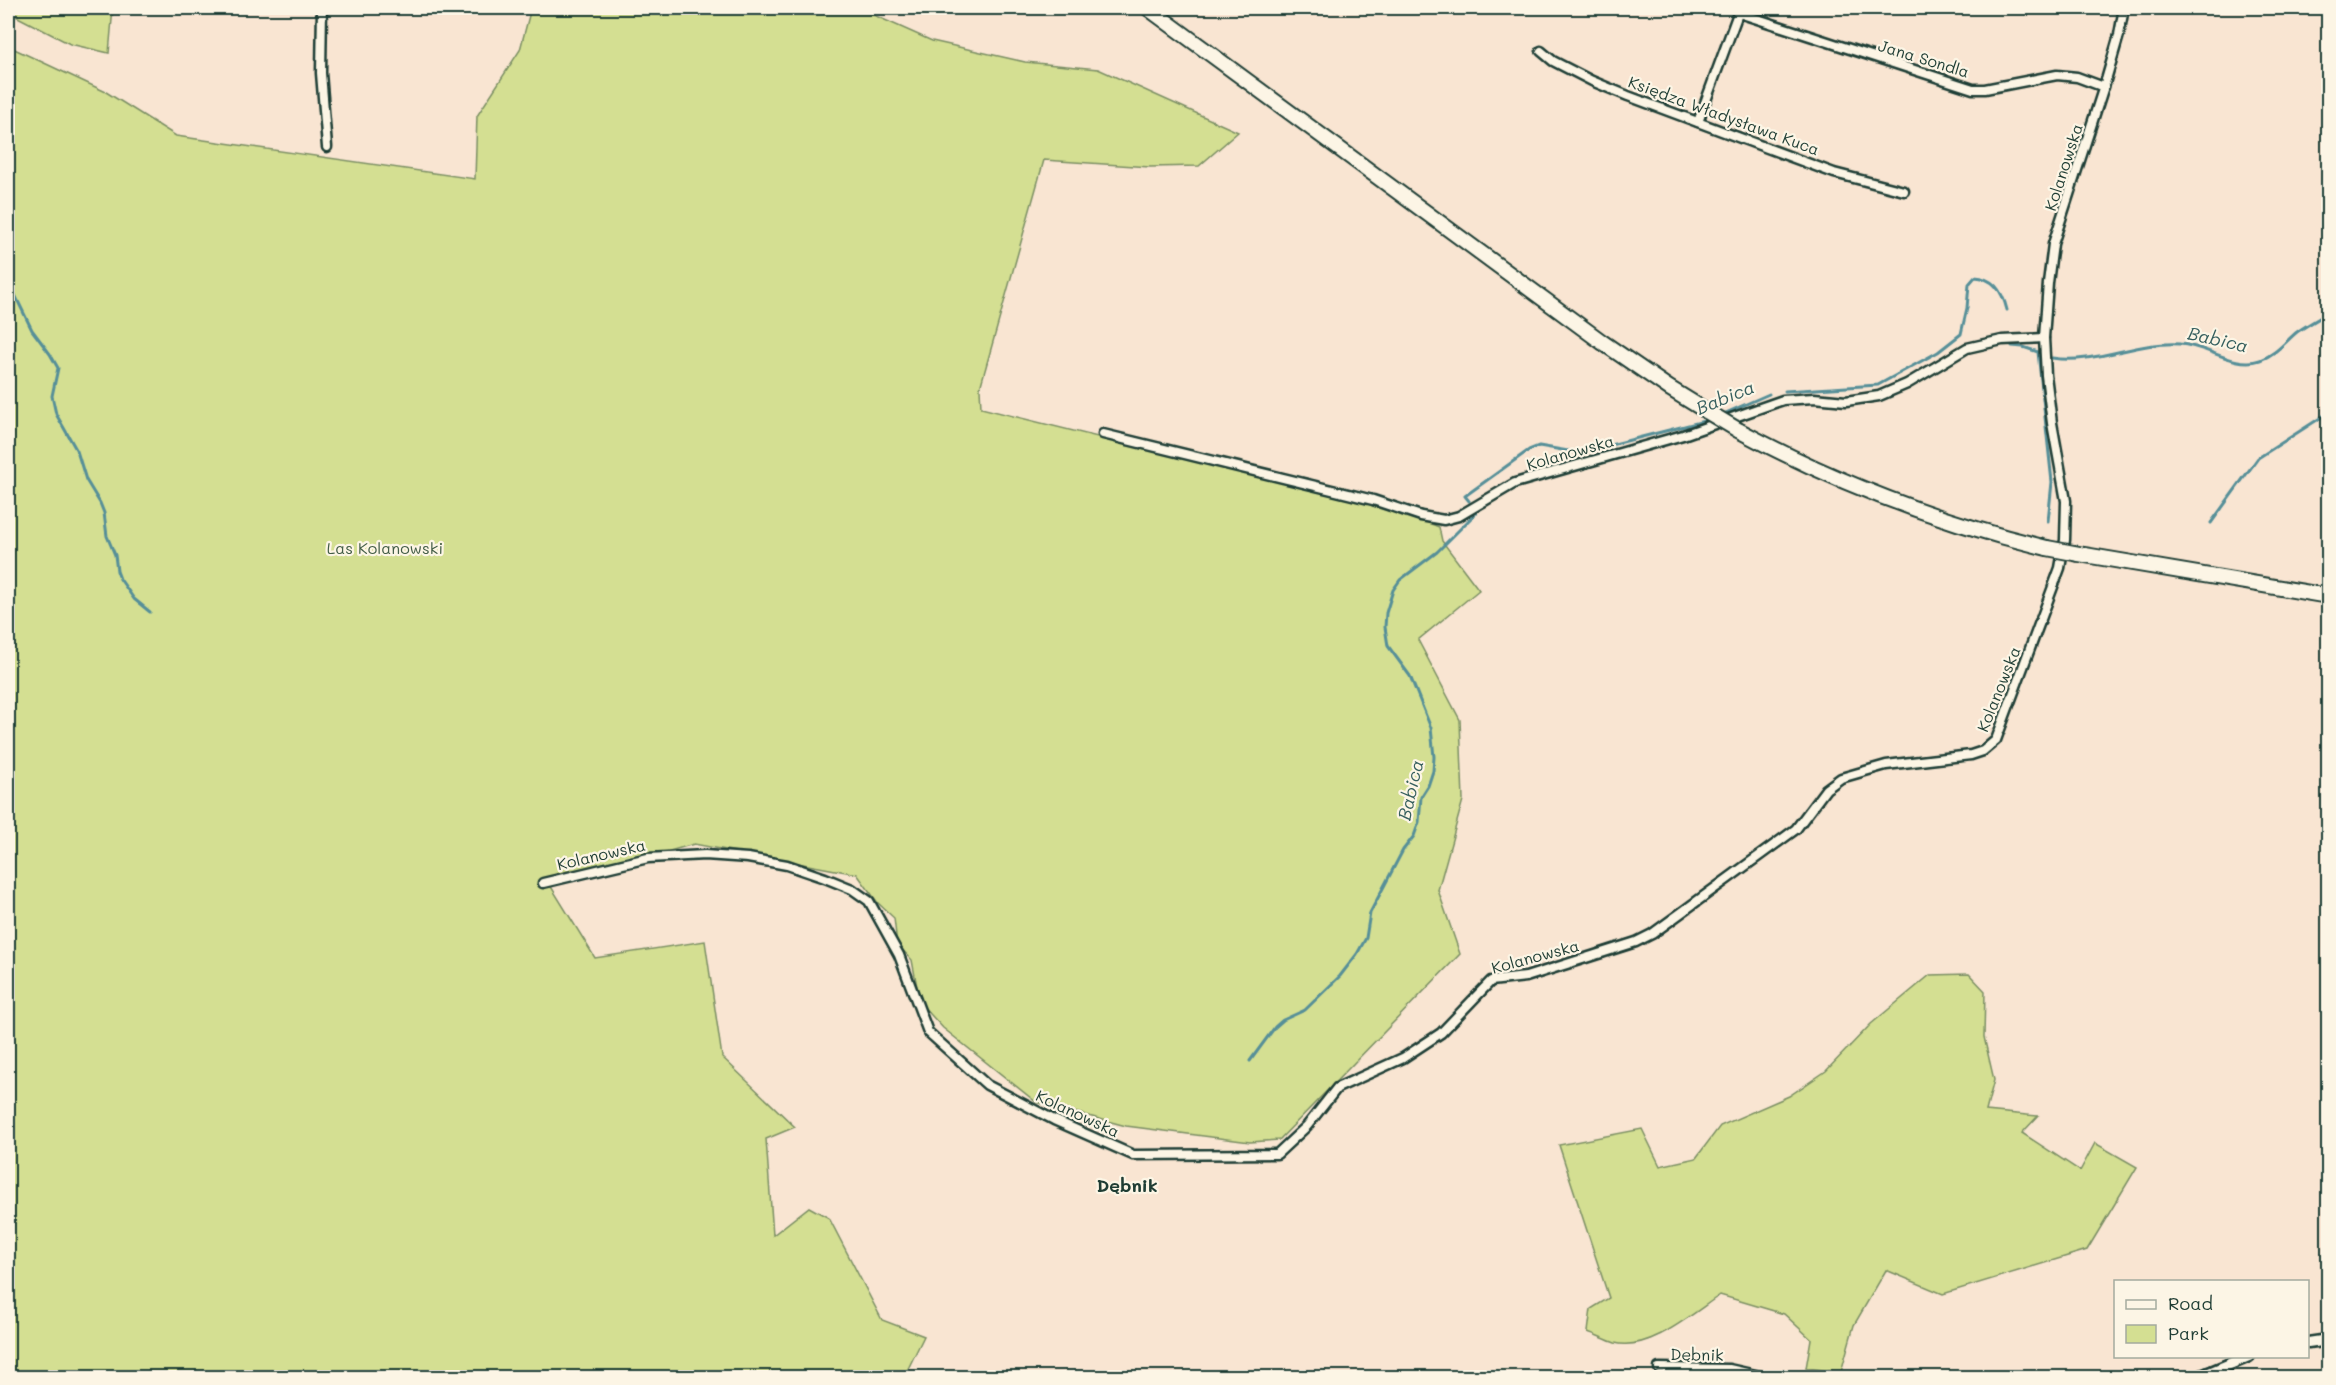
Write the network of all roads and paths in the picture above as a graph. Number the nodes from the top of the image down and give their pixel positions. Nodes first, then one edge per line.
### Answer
1 (322, 8) edge
2 (1148, 8) edge
3 (2124, 8) edge
4 (1740, 10) edge
5 (1540, 51) dead end
6 (2104, 87) junction
7 (1698, 122) junction
8 (327, 147) dead end
9 (1904, 191) dead end
10 (2044, 338) junction
11 (1103, 434) dead end
12 (2328, 596) edge
13 (543, 883) dead end
14 (2328, 1340) edge
15 (2309, 1343) edge
16 (2244, 1358) edge
17 (1659, 1368) dead end
18 (1769, 1377) edge
19 (2197, 1377) edge

1 - 8 street
2 - 12 main road, bridge
3 - 6 street, Kolanowska
4 - 6 street, Jana Sondla
4 - 7 street
5 - 7 street, Księdza Władysława Kuca
6 - 10 street, Kolanowska
7 - 9 street, Księdza Władysława Kuca
10 - 11 street, Kolanowska
10 - 13 street, Kolanowska
14 - 15 street
16 - 19 street
17 - 18 street, Dębnik

